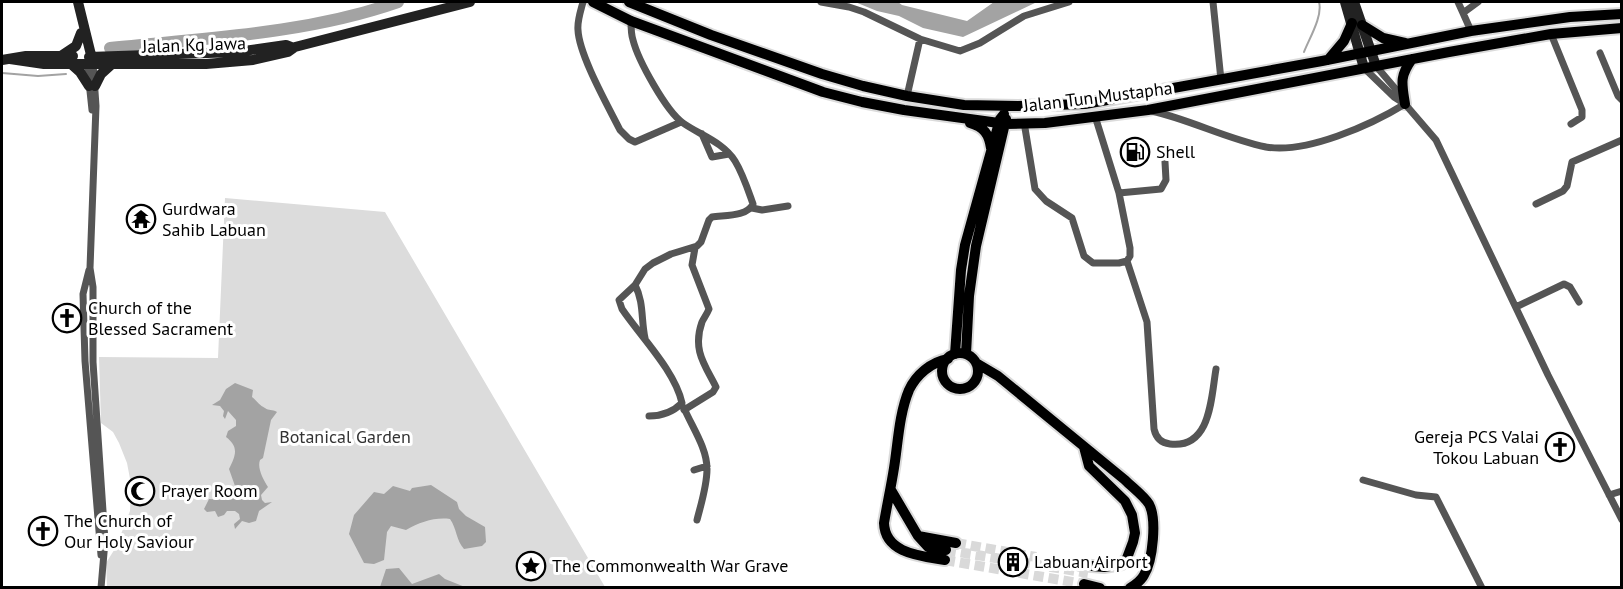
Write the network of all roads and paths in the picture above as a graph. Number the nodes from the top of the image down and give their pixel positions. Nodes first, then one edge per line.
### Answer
1 (470, 2) edge
2 (583, 2) edge
3 (594, 2) edge
4 (632, 2) edge
5 (821, 2) edge
6 (1069, 2) edge
7 (1213, 2) edge
8 (1345, 2) edge
9 (1354, 2) edge
10 (1458, 2) edge
11 (1478, 2) edge
12 (79, 4) edge
13 (1463, 13) junction
14 (1622, 14) edge
15 (631, 21) junction
16 (1357, 24) junction
17 (1622, 28) edge
18 (1471, 31) junction
19 (84, 34) junction
20 (1551, 34) junction
21 (920, 39) junction
22 (1413, 44) junction
23 (1365, 53) junction
24 (1600, 53) dead end
25 (6, 59) edge
26 (1412, 59) junction
27 (66, 60) junction
28 (89, 60) junction
29 (111, 60) junction
30 (1325, 61) junction
31 (1370, 67) junction
32 (1221, 80) junction
33 (92, 86) junction
34 (907, 96) junction
35 (1622, 99) edge
36 (1085, 104) junction
37 (1405, 104) junction
38 (964, 105) junction
39 (1148, 110) junction
40 (930, 113) junction
41 (1095, 116) junction
42 (1003, 121) junction
43 (681, 122) junction
44 (1046, 123) junction
45 (1571, 124) dead end
46 (1025, 128) junction
47 (702, 134) junction
48 (1622, 140) edge
49 (995, 151) junction
50 (729, 154) junction
51 (1165, 162) dead end
52 (1119, 193) junction
53 (1536, 204) dead end
54 (788, 206) dead end
55 (752, 208) junction
56 (694, 248) junction
57 (1127, 261) junction
58 (635, 285) junction
59 (1579, 302) dead end
60 (1516, 307) junction
61 (646, 343) junction
62 (956, 356) junction
63 (976, 363) junction
64 (1216, 369) dead end
65 (683, 407) junction
66 (650, 416) dead end
67 (1084, 447) junction
68 (707, 466) junction
69 (694, 470) dead end
70 (1363, 480) dead end
71 (891, 490) junction
72 (1622, 491) edge
73 (1609, 495) junction
74 (697, 520) dead end
75 (1622, 520) edge
76 (918, 536) junction
77 (956, 543) tunnel mouth
78 (1084, 569) tunnel mouth
79 (1084, 584) tunnel mouth
80 (101, 588) edge
81 (1101, 588) edge
82 (1130, 588) edge
83 (1482, 588) edge

1 - 29 main road, Jalan Kg Jawa
2 - 43 street
3 - 15 main road, Jalan Tun Mustapha
4 - 34 main road
5 - 21 street
6 - 21 street
7 - 32 street
8 - 16 main road
9 - 16 main road
10 - 13 street
11 - 13 street
12 - 19 main road
13 - 18 street
14 - 18 main road
15 - 40 main road, Jalan Tun Mustapha
15 - 43 street
16 - 22 main road
16 - 23 main road
16 - 30 main road
17 - 20 main road, Jalan Tun Mustapha
18 - 22 main road
19 - 27 main road
19 - 28 main road
19 - 29 main road
20 - 26 main road, Jalan Tun Mustapha
20 - 45 street
21 - 34 street
22 - 23 main road
23 - 30 main road
23 - 31 main road
24 - 35 street
25 - 27 main road, Jalan Kg Jawa
26 - 31 main road, Jalan Tun Mustapha
26 - 37 main road
27 - 28 main road, Jalan Kg Jawa
27 - 33 main road
28 - 29 main road, Jalan Kg Jawa
28 - 33 street
29 - 33 main road
30 - 32 main road
31 - 37 street
31 - 37 street
31 - 39 main road, Jalan Tun Mustapha
32 - 36 main road
33 - 80 street
34 - 38 main road
36 - 38 main road
36 - 42 main road
37 - 39 street
37 - 60 street
38 - 42 main road
39 - 41 main road, Jalan Tun Mustapha
40 - 42 main road, Jalan Tun Mustapha
40 - 49 main road
41 - 44 main road, Jalan Tun Mustapha
41 - 52 street
42 - 44 main road, Jalan Tun Mustapha
42 - 49 main road
43 - 47 street
44 - 46 main road
46 - 49 main road
46 - 57 street
47 - 50 street
47 - 50 street
48 - 53 street
49 - 62 main road
50 - 55 street
51 - 52 street
52 - 57 street
54 - 55 street
55 - 56 street
56 - 58 street
56 - 65 street
57 - 64 street
58 - 61 street
58 - 61 street
59 - 60 street
60 - 73 street
61 - 65 street
62 - 63 main road
62 - 63 main road
62 - 71 main road
63 - 67 main road
65 - 66 street
65 - 68 street
67 - 78 main road
67 - 82 main road
68 - 69 street
68 - 74 street
70 - 83 street
71 - 76 main road
71 - 76 main road
72 - 73 street
73 - 75 street
76 - 77 main road
79 - 81 main road

